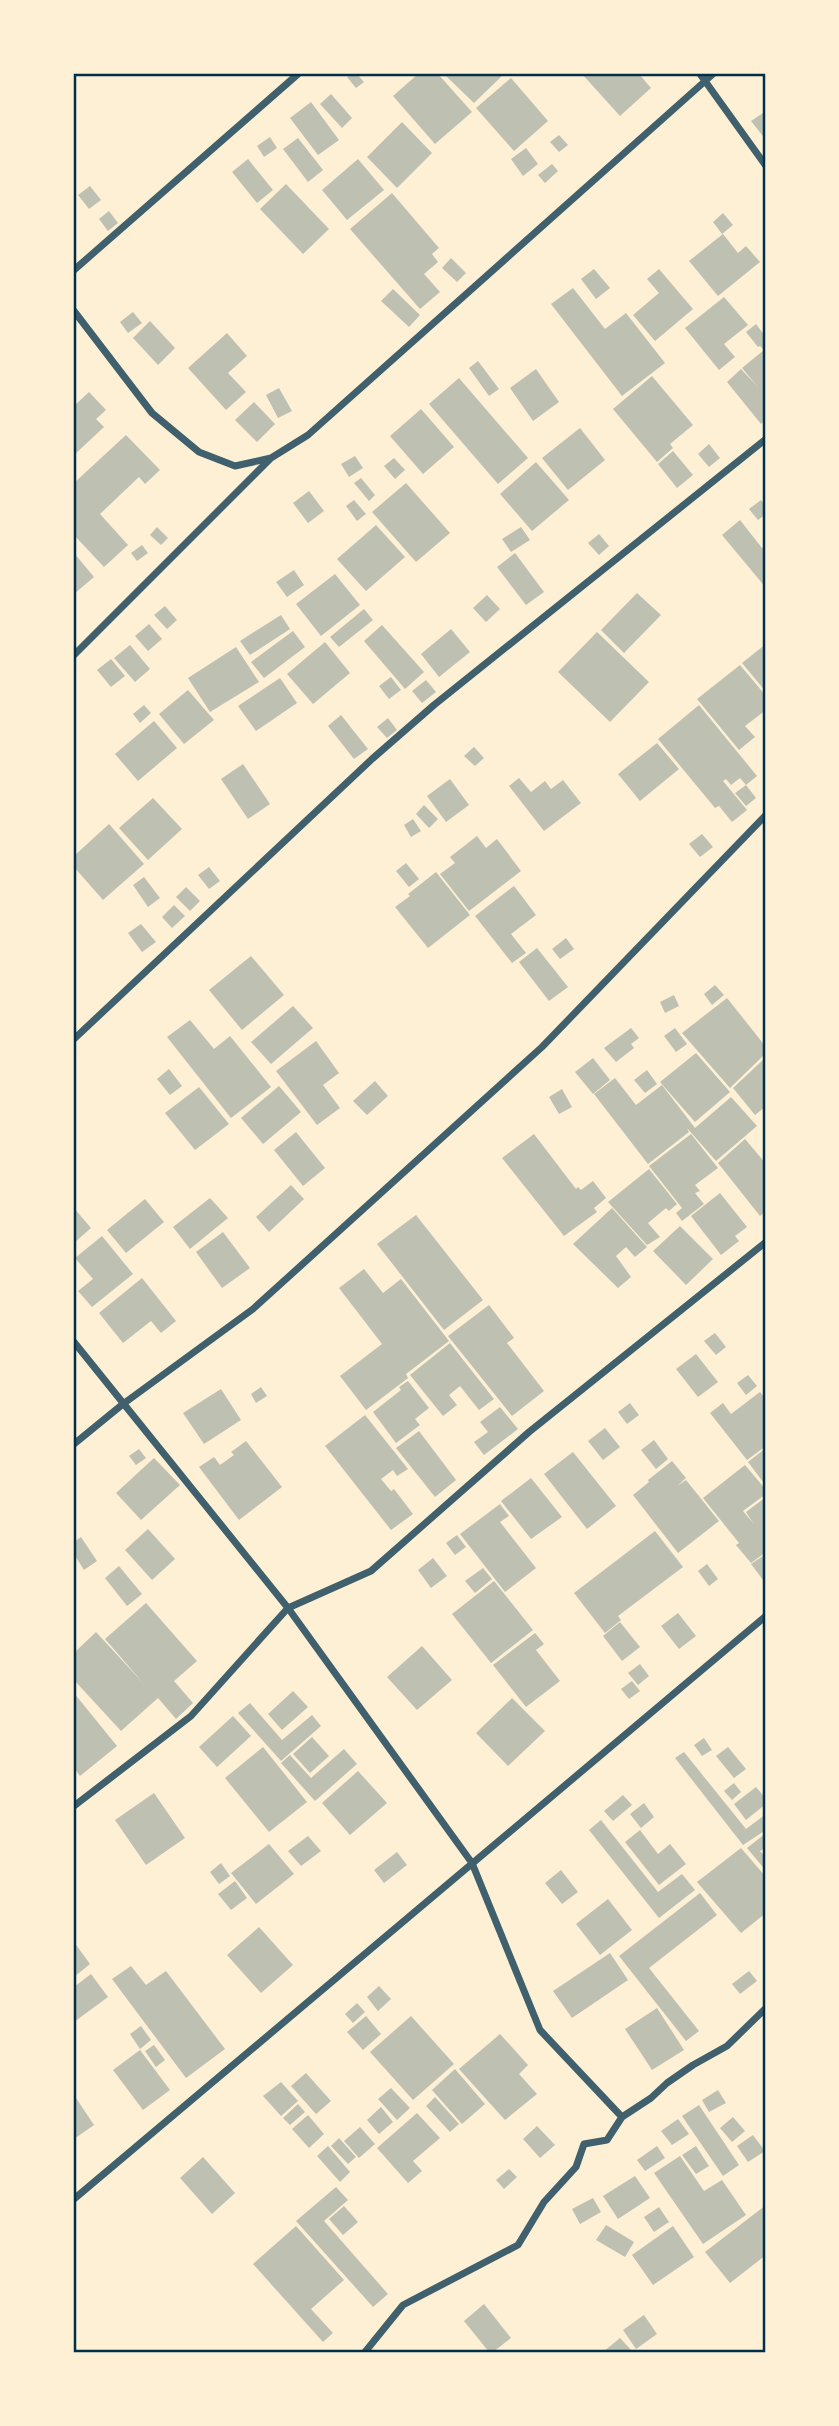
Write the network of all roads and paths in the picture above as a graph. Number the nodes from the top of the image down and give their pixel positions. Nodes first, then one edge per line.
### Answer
1 (299, 74) edge
2 (713, 74) edge
3 (702, 77) edge
4 (765, 166) edge
5 (74, 271) edge
6 (74, 311) edge
7 (765, 439) edge
8 (271, 458) junction
9 (74, 655) edge
10 (765, 815) edge
11 (74, 1038) edge
12 (765, 1242) edge
13 (74, 1342) edge
14 (123, 1404) junction
15 (74, 1444) edge
16 (288, 1608) junction
17 (765, 1616) edge
18 (74, 1805) edge
19 (472, 1863) junction
20 (765, 2008) edge
21 (622, 2117) junction
22 (74, 2199) edge
23 (365, 2353) edge

1 - 5 street
2 - 3 street
3 - 4 street
3 - 8 street
6 - 8 street
7 - 11 street
8 - 9 street
10 - 14 street
12 - 16 street
13 - 14 street
14 - 15 street
14 - 16 street
16 - 18 street
16 - 19 street
17 - 19 street
19 - 21 street
19 - 22 street
20 - 21 street
21 - 23 street

